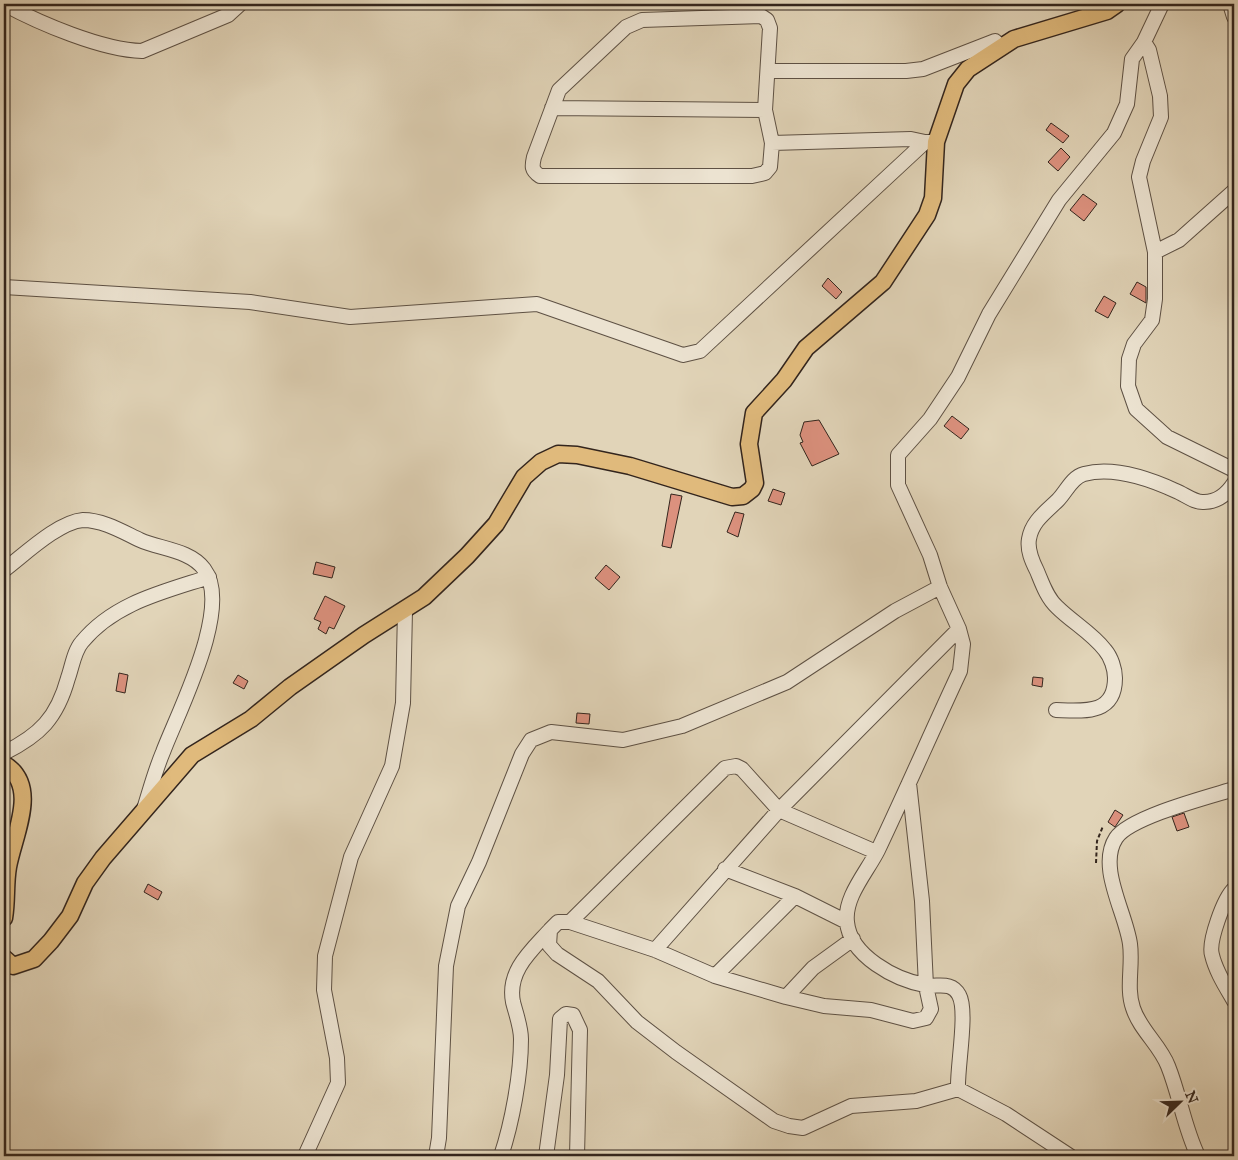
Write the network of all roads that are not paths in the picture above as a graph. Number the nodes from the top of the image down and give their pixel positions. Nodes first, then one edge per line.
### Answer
1 (4, 4) edge
2 (240, 4) edge
3 (1117, 4) edge
4 (1162, 4) edge
5 (1230, 4) edge
6 (1234, 17) edge
7 (1144, 42) junction
8 (1000, 46) junction
9 (768, 71) junction
10 (552, 108) junction
11 (765, 110) junction
12 (930, 142) junction
13 (772, 143) junction
14 (1234, 191) edge
15 (1154, 252) junction
16 (4, 287) edge
17 (1234, 470) edge
18 (1234, 483) edge
19 (4, 570) edge
20 (209, 577) junction
21 (940, 587) junction
22 (404, 610) junction
23 (959, 628) junction
24 (1056, 710) dead end
25 (4, 753) edge
26 (4, 764) edge
27 (909, 782) junction
28 (1234, 789) edge
29 (779, 810) junction
30 (143, 812) junction
31 (876, 852) junction
32 (726, 869) junction
33 (1234, 889) edge
34 (795, 896) junction
35 (4, 918) edge
36 (570, 922) junction
37 (847, 922) junction
38 (550, 930) junction
39 (853, 939) junction
40 (655, 950) junction
41 (4, 958) edge
42 (715, 976) junction
43 (926, 986) junction
44 (786, 996) junction
45 (1234, 1002) edge
46 (958, 1089) junction
47 (305, 1156) edge
48 (436, 1156) edge
49 (501, 1156) edge
50 (546, 1156) edge
51 (577, 1156) edge
52 (1070, 1156) edge
53 (1198, 1156) edge

1 - 2 street
3 - 8 main road
4 - 7 street
5 - 6 street
7 - 15 street
7 - 21 street
8 - 9 street
8 - 12 main road
9 - 10 street
9 - 11 street
10 - 11 street
10 - 13 street
11 - 13 street
12 - 13 street
12 - 16 street
12 - 22 main road
14 - 15 street
15 - 17 street
18 - 24 street
19 - 20 street
20 - 25 street
20 - 30 street
21 - 23 street
21 - 48 street
22 - 30 main road
22 - 47 street
23 - 27 street
23 - 29 street
26 - 35 main road
27 - 31 street
27 - 43 street
28 - 53 street
29 - 31 street
29 - 32 street
29 - 36 street
30 - 41 main road
31 - 37 street
32 - 34 street
32 - 40 street
33 - 45 street
34 - 37 street
34 - 42 street
36 - 38 street
36 - 40 street
37 - 39 street
38 - 46 street
38 - 49 street
39 - 43 street
39 - 44 street
40 - 42 street
42 - 44 street
43 - 44 street
43 - 46 street
46 - 52 street
50 - 51 street

